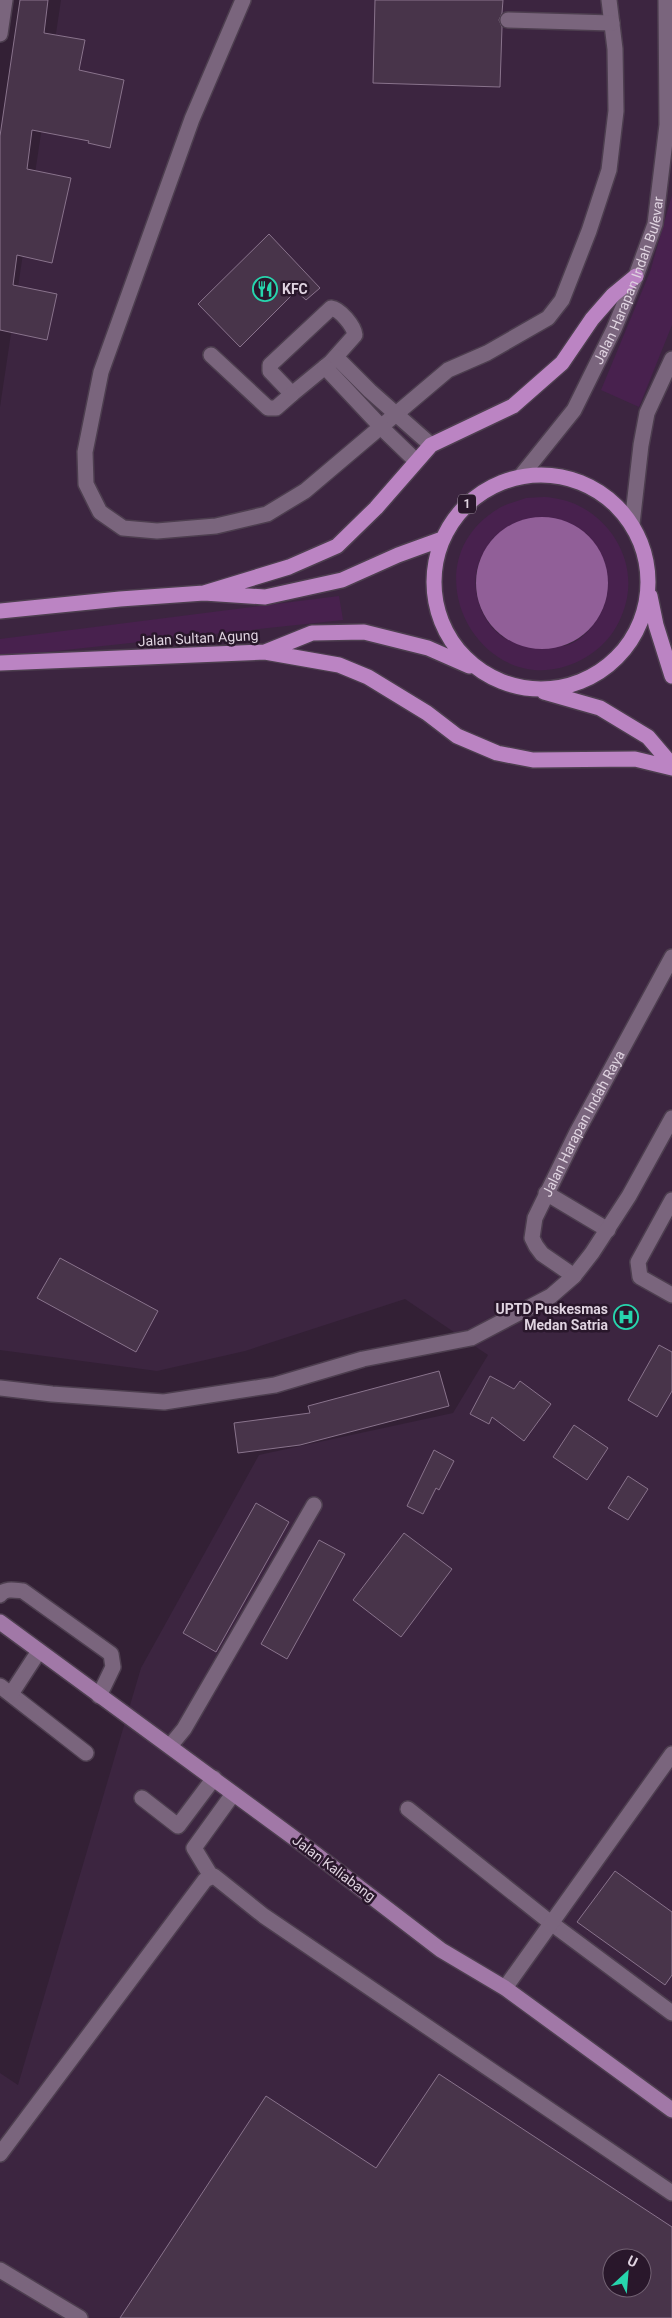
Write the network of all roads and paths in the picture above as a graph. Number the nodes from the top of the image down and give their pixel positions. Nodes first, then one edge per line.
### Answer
1 (5, 0) edge
2 (243, 0) edge
3 (609, 0) edge
4 (666, 0) edge
5 (508, 20) dead end
6 (612, 23) junction
7 (0, 34) edge
8 (636, 276) junction
9 (211, 355) dead end
10 (672, 359) edge
11 (331, 362) junction
12 (292, 394) junction
13 (396, 414) junction
14 (382, 427) junction
15 (431, 445) junction
16 (416, 461) junction
17 (522, 476) junction
18 (632, 524) junction
19 (442, 539) junction
20 (649, 592) junction
21 (204, 594) junction
22 (0, 611) edge
23 (265, 652) junction
24 (0, 663) edge
25 (478, 670) junction
26 (672, 676) edge
27 (536, 690) junction
28 (672, 767) edge
29 (672, 957) edge
30 (672, 1118) edge
31 (546, 1193) junction
32 (672, 1200) edge
33 (608, 1230) junction
34 (574, 1276) junction
35 (672, 1295) edge
36 (0, 1388) edge
37 (314, 1505) dead end
38 (0, 1595) edge
39 (0, 1622) edge
40 (40, 1651) junction
41 (6, 1690) edge
42 (99, 1696) junction
43 (170, 1746) junction
44 (86, 1752) dead end
45 (672, 1754) edge
46 (214, 1778) junction
47 (233, 1794) junction
48 (142, 1798) dead end
49 (408, 1809) dead end
50 (211, 1876) junction
51 (550, 1924) junction
52 (505, 1988) junction
53 (672, 2012) edge
54 (672, 2110) edge
55 (0, 2154) edge
56 (672, 2193) edge
57 (0, 2270) edge
58 (80, 2318) edge

1 - 7 street
2 - 14 street
3 - 6 street
4 - 8 street, Jalan Harapan Indah Bulevar
5 - 6 street
6 - 13 street
8 - 15 highway
8 - 17 street, Jalan Harapan Indah Bulevar
9 - 12 street
10 - 18 street
11 - 12 street
11 - 12 street
11 - 13 street
11 - 14 street
13 - 14 street
13 - 15 street
14 - 16 street
15 - 16 highway
16 - 21 highway
17 - 18 highway, 1
17 - 19 highway, 1
18 - 20 highway, 1
19 - 21 highway
19 - 25 highway, 1
20 - 26 highway
20 - 27 highway, 1
21 - 22 highway
23 - 24 highway, Jalan Sultan Agung / 1
23 - 25 highway, Jalan Sultan Agung / 1
23 - 28 highway
25 - 27 highway, 1
27 - 28 highway
29 - 31 street, Jalan Harapan Indah Raya
30 - 33 street
31 - 33 street, Jalan Harapan Indah Raya
31 - 34 street
32 - 35 street
33 - 34 street
34 - 36 street
37 - 43 street
38 - 42 street
39 - 40 main road, Jalan Kaliabang
40 - 41 street
40 - 42 main road, Jalan Kaliabang
41 - 44 street
42 - 43 main road, Jalan Kaliabang
43 - 46 main road, Jalan Kaliabang
45 - 51 street
46 - 47 main road, Jalan Kaliabang
46 - 48 street
47 - 50 street
47 - 52 main road, Jalan Kaliabang
49 - 51 street
50 - 55 street
50 - 56 street
51 - 52 street
51 - 53 street
52 - 54 main road, Jalan Kaliabang
57 - 58 street

